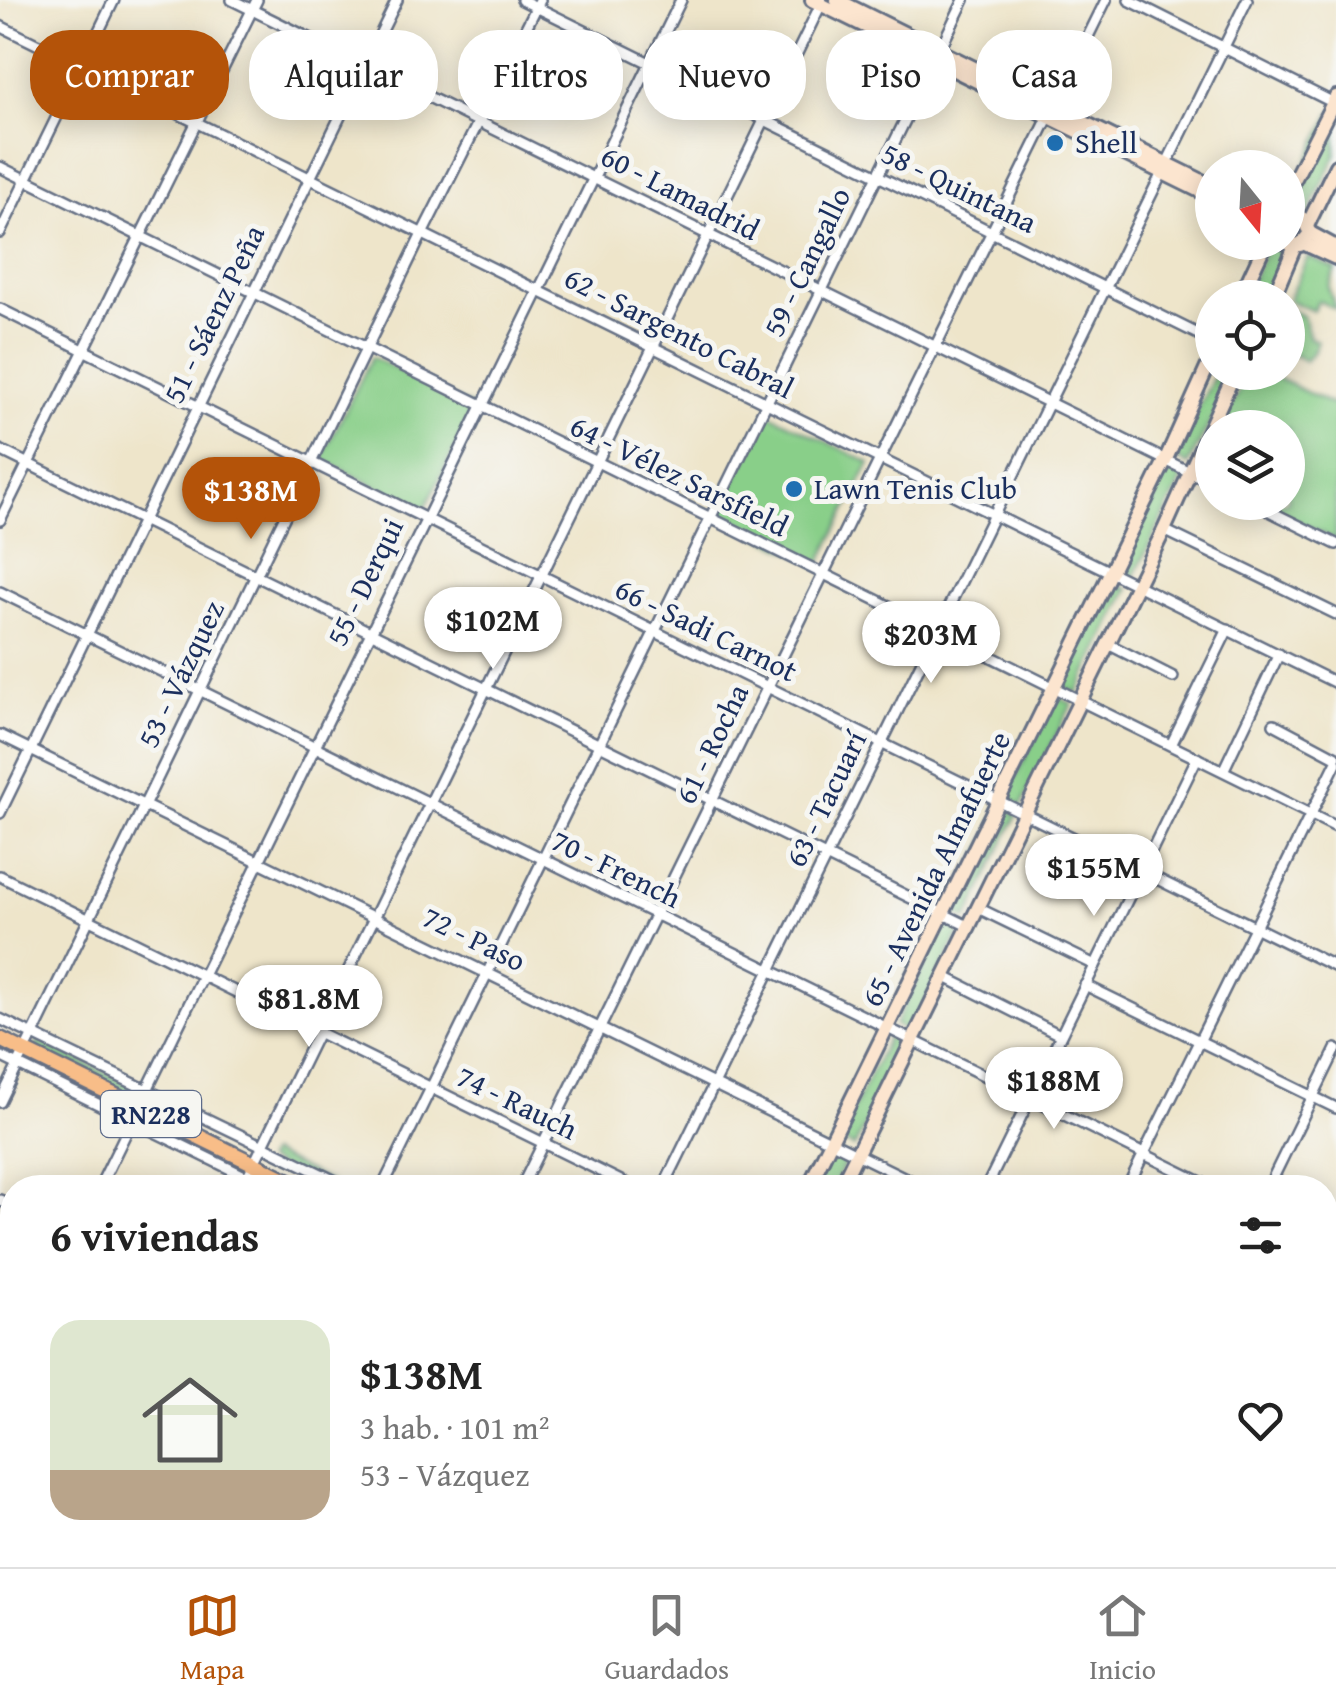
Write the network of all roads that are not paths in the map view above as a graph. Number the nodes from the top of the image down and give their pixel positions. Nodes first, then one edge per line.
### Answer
1 (114, 0) edge
2 (232, 0) edge
3 (397, 0) edge
4 (522, 0) edge
5 (680, 0) edge
6 (838, 0) edge
7 (964, 0) edge
8 (1106, 0) edge
9 (1129, 0) edge
10 (1247, 0) edge
11 (819, 2) edge
12 (539, 4) edge
13 (255, 5) edge
14 (0, 26) edge
15 (99, 30) edge
16 (302, 30) edge
17 (382, 30) edge
18 (526, 30) edge
19 (665, 30) edge
20 (806, 30) edge
21 (880, 30) edge
22 (891, 30) edge
23 (950, 30) edge
24 (1091, 30) edge
25 (30, 41) edge
26 (1224, 47) junction
27 (643, 58) edge
28 (643, 76) edge
29 (1335, 101) edge
30 (55, 120) edge
31 (189, 120) edge
32 (337, 120) edge
33 (480, 120) joint
34 (764, 120) joint
35 (905, 120) edge
36 (1046, 120) edge
37 (1067, 120) edge
38 (195, 123) junction
39 (1305, 159) edge
40 (1336, 166) edge
41 (0, 167) edge
42 (1166, 168) junction
43 (877, 175) junction
44 (592, 176) junction
45 (308, 177) junction
46 (1195, 179) edge
47 (27, 180) junction
48 (1195, 187) edge
49 (1305, 228) edge
50 (423, 232) junction
51 (0, 233) edge
52 (992, 233) junction
53 (707, 236) junction
54 (139, 237) junction
55 (1305, 239) edge
56 (1305, 241) edge
57 (1336, 247) edge
58 (1336, 258) edge
59 (1106, 288) junction
60 (536, 290) junction
61 (253, 292) junction
62 (822, 292) junction
63 (0, 309) edge
64 (1195, 332) edge
65 (936, 347) junction
66 (367, 348) junction
67 (82, 349) junction
68 (652, 349) junction
69 (1197, 390) edge
70 (1227, 390) edge
71 (1051, 403) junction
72 (482, 404) junction
73 (764, 404) junction
74 (198, 406) junction
75 (0, 450) edge
76 (880, 460) junction
77 (311, 461) junction
78 (1165, 461) junction
79 (28, 464) junction
80 (596, 464) junction
81 (1190, 472) junction
82 (1195, 474) edge
83 (992, 516) junction
84 (425, 517) junction
85 (142, 519) junction
86 (0, 520) edge
87 (709, 520) junction
88 (1287, 520) edge
89 (1164, 530) junction
90 (1336, 544) edge
91 (1109, 574) junction
92 (823, 575) junction
93 (256, 576) junction
94 (539, 576) junction
95 (1136, 588) junction
96 (0, 592) edge
97 (1336, 614) edge
98 (1228, 629) junction
99 (938, 630) junction
100 (369, 631) junction
101 (652, 632) junction
102 (86, 634) junction
103 (1108, 644) junction
104 (1279, 654) junction
105 (1173, 677) dead end
106 (1336, 683) edge
107 (767, 687) junction
108 (1053, 687) junction
109 (200, 690) junction
110 (485, 690) junction
111 (1080, 700) junction
112 (1274, 724) dead end
113 (0, 735) edge
114 (881, 744) junction
115 (314, 745) junction
116 (1171, 745) junction
117 (598, 746) junction
118 (31, 750) junction
119 (1197, 758) junction
120 (1336, 760) edge
121 (1224, 769) junction
122 (997, 800) junction
123 (712, 802) junction
124 (428, 804) junction
125 (145, 807) junction
126 (0, 814) edge
127 (1024, 814) junction
128 (1311, 815) junction
129 (1336, 827) edge
130 (824, 857) junction
131 (542, 860) junction
132 (259, 861) junction
133 (1140, 870) junction
134 (0, 876) edge
135 (980, 909) junction
136 (942, 914) junction
137 (655, 916) junction
138 (373, 917) junction
139 (90, 920) junction
140 (1254, 926) junction
141 (970, 927) junction
142 (1093, 964) junction
143 (1336, 967) edge
144 (769, 972) junction
145 (487, 973) junction
146 (203, 976) junction
147 (945, 977) junction
148 (1085, 985) junction
149 (0, 1019) edge
150 (886, 1028) junction
151 (599, 1029) junction
152 (317, 1032) junction
153 (32, 1034) junction
154 (1060, 1035) junction
155 (0, 1039) edge
156 (913, 1040) junction
157 (1199, 1040) junction
158 (1336, 1049) edge
159 (0, 1056) edge
160 (22, 1058) junction
161 (714, 1084) junction
162 (147, 1088) junction
163 (430, 1088) junction
164 (1314, 1097) junction
165 (1029, 1098) junction
166 (0, 1102) edge
167 (1336, 1108) edge
168 (134, 1114) junction
169 (832, 1142) junction
170 (263, 1144) junction
171 (543, 1144) junction
172 (1144, 1152) junction
173 (856, 1154) junction
174 (251, 1170) junction
175 (105, 1175) edge
176 (248, 1175) edge
177 (256, 1175) edge
178 (266, 1175) edge
179 (324, 1175) edge
180 (388, 1175) edge
181 (528, 1175) edge
182 (607, 1175) edge
183 (669, 1175) edge
184 (815, 1175) edge
185 (846, 1175) edge
186 (897, 1175) edge
187 (992, 1175) edge
188 (1132, 1175) edge
189 (1187, 1175) edge
190 (1275, 1175) edge

1 - 15 street
2 - 13 street, 60 - Lamadrid
3 - 17 street, 51 - Sáenz Peña
4 - 12 street, 58 - Quintana
5 - 19 street, 55 - Derqui
6 - 22 main road
7 - 23 street, 59 - Cangallo
8 - 24 street, 61 - Rocha
9 - 26 street
10 - 26 street, 63 - Tacuarí
11 - 20 street
11 - 21 main road
12 - 18 street, 53 - Vázquez
12 - 27 street, 58 - Quintana
13 - 16 street, 60 - Lamadrid
13 - 38 street
14 - 25 street, 62 - Sargento Cabral
26 - 29 street
26 - 42 street, 63 - Tacuarí
28 - 44 street, 55 - Derqui
29 - 39 main road
30 - 47 street
31 - 38 street, 62 - Sargento Cabral
32 - 45 street, 51 - Sáenz Peña
33 - 44 street, 60 - Lamadrid
33 - 50 street, 53 - Vázquez
34 - 43 street, 58 - Quintana
34 - 53 street
35 - 43 street, 59 - Cangallo
36 - 52 street, 61 - Rocha
37 - 42 main road
38 - 45 street, 62 - Sargento Cabral
38 - 54 street
40 - 49 main road
41 - 47 street, 64 - Vélez Sarsfield
42 - 46 main road
42 - 48 main road
42 - 59 street, 63 - Tacuarí
43 - 52 street, 58 - Quintana
43 - 62 street, 59 - Cangallo
44 - 53 street, 60 - Lamadrid
44 - 60 street, 55 - Derqui
45 - 50 street, 62 - Sargento Cabral
45 - 61 street, 51 - Sáenz Peña
47 - 51 street
47 - 54 street, 64 - Vélez Sarsfield
50 - 60 street, 62 - Sargento Cabral
50 - 66 street, 53 - Vázquez
52 - 59 street, 58 - Quintana
52 - 65 street, 61 - Rocha
53 - 62 street, 60 - Lamadrid
53 - 68 street
54 - 61 street, 64 - Vélez Sarsfield
54 - 67 street
55 - 57 main road
56 - 58 main road
59 - 64 street, 58 - Quintana
59 - 71 street, 63 - Tacuarí
60 - 68 street, 62 - Sargento Cabral
60 - 72 street, 55 - Derqui
61 - 66 street, 64 - Vélez Sarsfield
61 - 74 street, 51 - Sáenz Peña
62 - 65 street, 60 - Lamadrid
62 - 73 street, 59 - Cangallo
63 - 67 street, 66 - Sadi Carnot
65 - 71 street, 60 - Lamadrid
65 - 76 street, 61 - Rocha
66 - 72 street, 64 - Vélez Sarsfield
66 - 77 street, 53 - Vázquez
67 - 74 street, 66 - Sadi Carnot
67 - 79 street
68 - 73 street, 62 - Sargento Cabral
68 - 80 street
69 - 78 main road, 65 - Avenida Almafuerte
70 - 81 main road, 65 - Avenida Almafuerte
71 - 78 street, 60 - Lamadrid
71 - 83 street, 63 - Tacuarí
72 - 80 street, 64 - Vélez Sarsfield
72 - 84 street, 55 - Derqui
73 - 76 street, 62 - Sargento Cabral
73 - 87 street, 59 - Cangallo
74 - 77 street, 66 - Sadi Carnot
74 - 85 street, 51 - Sáenz Peña
75 - 79 street
76 - 83 street, 62 - Sargento Cabral
76 - 92 street, 61 - Rocha
77 - 84 street, 66 - Sadi Carnot
77 - 93 street, 53 - Vázquez
78 - 81 street, 60 - Lamadrid
78 - 91 main road, 65 - Avenida Almafuerte
79 - 85 street
79 - 86 street
80 - 87 street, 64 - Vélez Sarsfield
80 - 94 street
81 - 82 street, 60 - Lamadrid
81 - 89 main road, 65 - Avenida Almafuerte
83 - 91 street, 62 - Sargento Cabral
83 - 99 street, 63 - Tacuarí
84 - 94 street, 66 - Sadi Carnot
84 - 100 street, 55 - Derqui
85 - 93 street
85 - 102 street, 51 - Sáenz Peña
87 - 92 street, 64 - Vélez Sarsfield
87 - 101 street, 59 - Cangallo
88 - 90 street
89 - 95 main road, 65 - Avenida Almafuerte
89 - 97 street
91 - 95 street, 62 - Sargento Cabral
91 - 108 main road, 65 - Avenida Almafuerte
92 - 99 street, 64 - Vélez Sarsfield
92 - 107 street, 61 - Rocha
93 - 100 street
93 - 109 street, 53 - Vázquez
94 - 101 street, 66 - Sadi Carnot
94 - 110 street
95 - 98 street, 62 - Sargento Cabral
95 - 103 main road, 65 - Avenida Almafuerte
96 - 102 street, 70 - French
98 - 104 street, 62 - Sargento Cabral
98 - 116 street
99 - 108 street, 64 - Vélez Sarsfield
99 - 114 street, 63 - Tacuarí
100 - 110 street
100 - 115 street, 55 - Derqui
101 - 107 street, 66 - Sadi Carnot
101 - 117 street, 59 - Cangallo
102 - 109 street, 70 - French
102 - 118 street, 51 - Sáenz Peña
103 - 105 street
103 - 111 main road, 65 - Avenida Almafuerte
104 - 106 street, 62 - Sargento Cabral
104 - 121 street
107 - 114 street, 66 - Sadi Carnot
107 - 123 street, 61 - Rocha
108 - 111 street, 64 - Vélez Sarsfield
108 - 122 main road, 65 - Avenida Almafuerte
109 - 115 street, 70 - French
109 - 125 street, 53 - Vázquez
110 - 117 street
110 - 124 street
111 - 116 street, 64 - Vélez Sarsfield
111 - 127 main road, 65 - Avenida Almafuerte
112 - 120 street
113 - 118 street, 72 - Paso
114 - 122 street, 66 - Sadi Carnot
114 - 130 street, 63 - Tacuarí
115 - 124 street, 70 - French
115 - 132 street, 55 - Derqui
116 - 119 street, 64 - Vélez Sarsfield
117 - 123 street
117 - 131 street, 59 - Cangallo
118 - 125 street, 72 - Paso
118 - 126 street, 51 - Sáenz Peña
119 - 121 street, 64 - Vélez Sarsfield
119 - 133 street
120 - 128 street
121 - 128 street, 64 - Vélez Sarsfield
122 - 127 street, 66 - Sadi Carnot
122 - 136 main road, 65 - Avenida Almafuerte
123 - 130 street
123 - 137 street, 61 - Rocha
124 - 131 street, 70 - French
124 - 138 street
125 - 132 street, 72 - Paso
125 - 139 street, 53 - Vázquez
127 - 133 street, 66 - Sadi Carnot
127 - 135 main road, 65 - Avenida Almafuerte
128 - 129 street, 64 - Vélez Sarsfield
128 - 140 street
130 - 136 street
130 - 144 street, 63 - Tacuarí
131 - 137 street, 70 - French
131 - 145 street, 59 - Cangallo
132 - 138 street, 72 - Paso
132 - 146 street, 55 - Derqui
133 - 140 street, 66 - Sadi Carnot
133 - 142 street
134 - 139 street, 74 - Rauch
135 - 141 main road, 65 - Avenida Almafuerte
135 - 142 street
136 - 141 street
136 - 150 main road, 65 - Avenida Almafuerte
137 - 144 street, 70 - French
137 - 151 street, 61 - Rocha
138 - 145 street, 72 - Paso
138 - 152 street
139 - 146 street, 74 - Rauch
139 - 153 street, 53 - Vázquez
140 - 143 street, 66 - Sadi Carnot
140 - 157 street
141 - 147 main road, 65 - Avenida Almafuerte
142 - 148 street
144 - 150 street, 70 - French
144 - 161 street, 63 - Tacuarí
145 - 151 street, 72 - Paso
145 - 163 street, 59 - Cangallo
146 - 152 street, 74 - Rauch
146 - 162 street, 55 - Derqui
147 - 154 street
147 - 156 main road, 65 - Avenida Almafuerte
148 - 154 street
148 - 157 street
149 - 153 street
150 - 156 street, 70 - French
150 - 169 main road, 65 - Avenida Almafuerte
151 - 161 street, 72 - Paso
151 - 171 street, 61 - Rocha
152 - 163 street, 74 - Rauch
152 - 170 street
153 - 160 street, 53 - Vázquez
153 - 162 street
154 - 165 street
155 - 160 highway, RN228
156 - 165 street, 70 - French
156 - 173 main road, 65 - Avenida Almafuerte
157 - 164 street
157 - 172 street
158 - 164 street
159 - 160 street
160 - 166 street, 53 - Vázquez
160 - 168 highway, RN228
161 - 169 street, 72 - Paso
161 - 183 street, 63 - Tacuarí
162 - 168 street, 55 - Derqui
162 - 170 street
163 - 171 street, 74 - Rauch
163 - 180 street, 59 - Cangallo
164 - 167 street
164 - 190 street
165 - 172 street, 70 - French
165 - 187 street
168 - 174 highway, RN228
168 - 175 street, 55 - Derqui
169 - 173 street, 72 - Paso
169 - 184 main road, 65 - Avenida Almafuerte
170 - 174 street
170 - 179 street
171 - 181 street, 61 - Rocha
171 - 182 street, 74 - Rauch
172 - 188 street
172 - 189 street, 70 - French
173 - 185 main road, 65 - Avenida Almafuerte
173 - 186 street, 72 - Paso
174 - 176 street
174 - 177 street
174 - 178 highway, RN228

